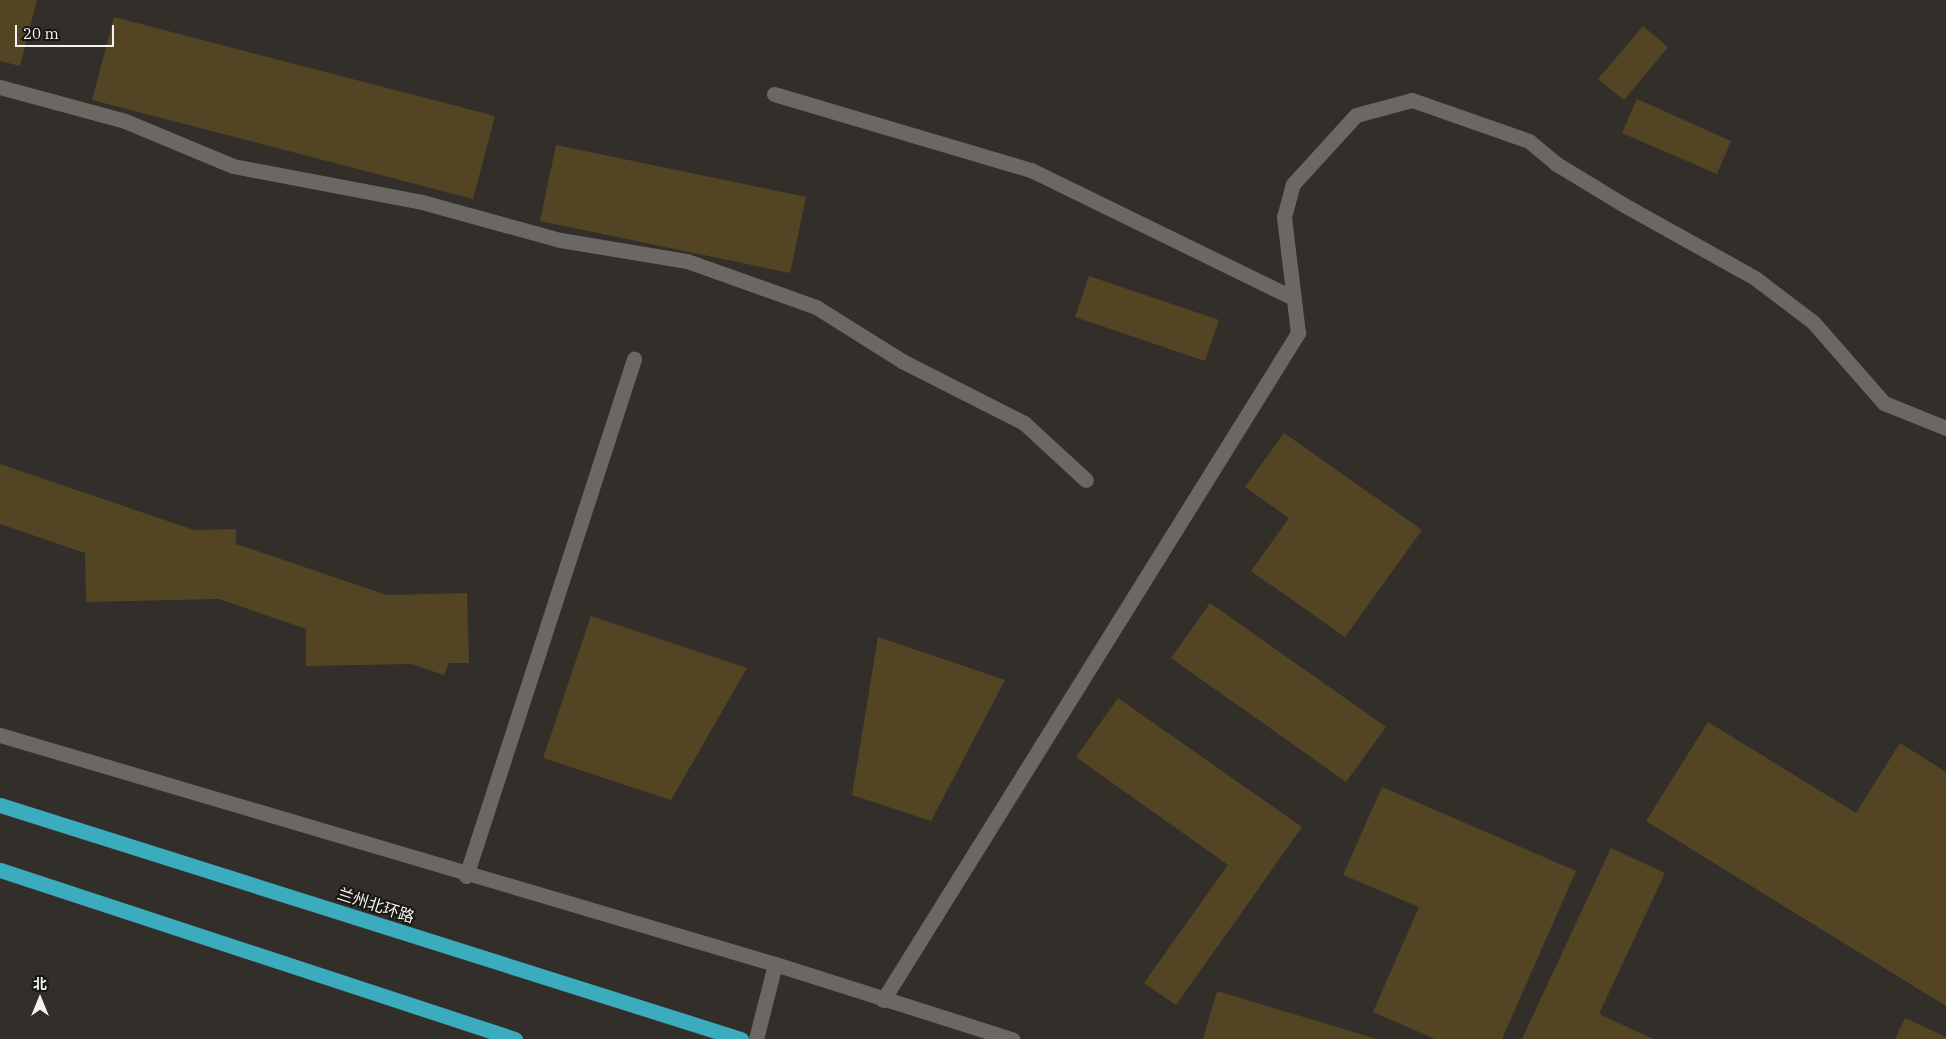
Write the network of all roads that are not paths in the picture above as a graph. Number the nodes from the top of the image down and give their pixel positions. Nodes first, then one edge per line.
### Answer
1 (0, 86) edge
2 (774, 94) dead end
3 (1293, 298) junction
4 (634, 359) dead end
5 (1946, 428) edge
6 (1086, 480) dead end
7 (0, 735) edge
8 (0, 805) edge
9 (0, 870) edge
10 (466, 876) junction
11 (775, 964) junction
12 (883, 1000) junction
13 (515, 1039) edge
14 (741, 1039) edge
15 (756, 1039) edge
16 (1012, 1039) edge

1 - 6 street
2 - 3 street
3 - 5 street
3 - 12 street
4 - 10 street
7 - 10 street
8 - 14 highway, 兰州北环路
9 - 13 highway
10 - 11 street
11 - 12 street
11 - 15 street
12 - 16 street

